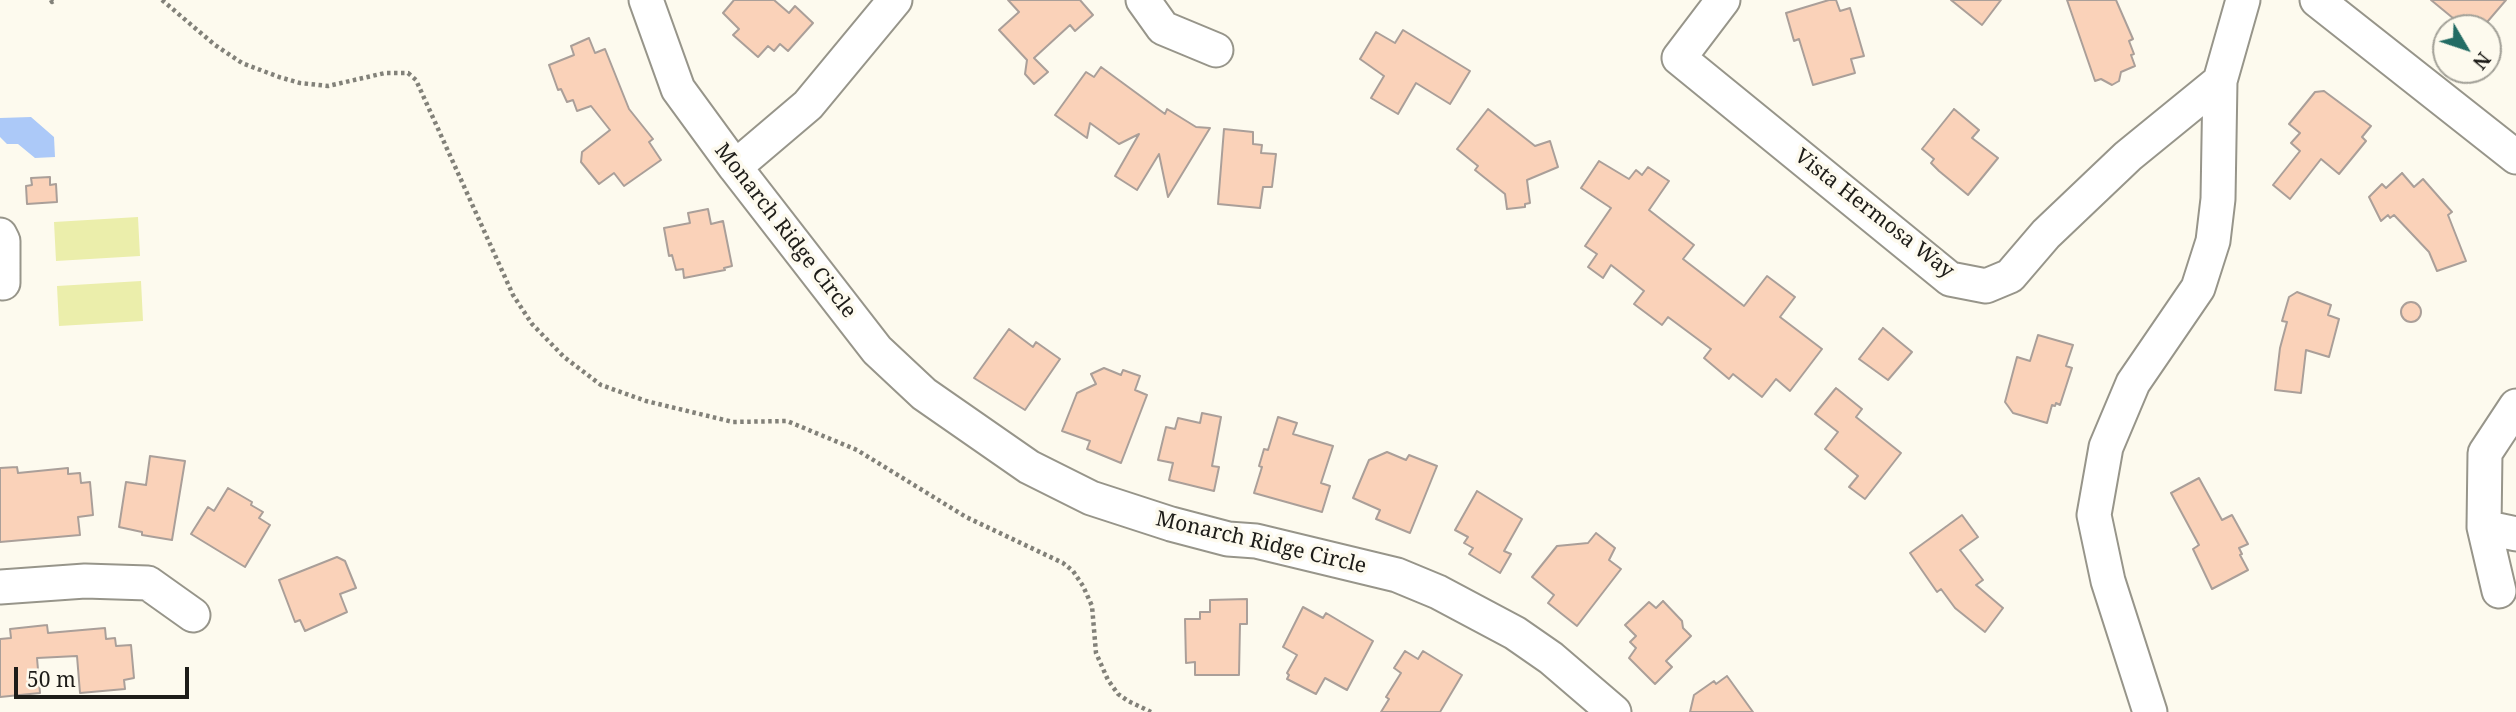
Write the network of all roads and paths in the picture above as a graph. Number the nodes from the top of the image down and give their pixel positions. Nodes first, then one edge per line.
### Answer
1 (162, 0) edge
2 (646, 0) edge
3 (895, 0) edge
4 (1143, 0) edge
5 (1723, 0) edge
6 (2243, 0) edge
7 (2317, 0) edge
8 (1216, 50) dead end
9 (2220, 81) junction
10 (2516, 157) edge
11 (734, 167) junction
12 (0, 235) edge
13 (3, 283) dead end
14 (2516, 407) edge
15 (2484, 527) junction
16 (2516, 534) edge
17 (0, 587) edge
18 (2499, 591) dead end
19 (193, 615) dead end
20 (1151, 712) edge
21 (1614, 712) edge
22 (2150, 712) edge

1 - 20 path
2 - 11 street, Monarch Ridge Circle
3 - 11 street
4 - 8 street
5 - 9 street, Vista Hermosa Way
6 - 9 street
7 - 10 street
9 - 22 street
11 - 21 street, Monarch Ridge Circle
12 - 13 street
14 - 15 street
15 - 16 street
15 - 18 street
17 - 19 street

